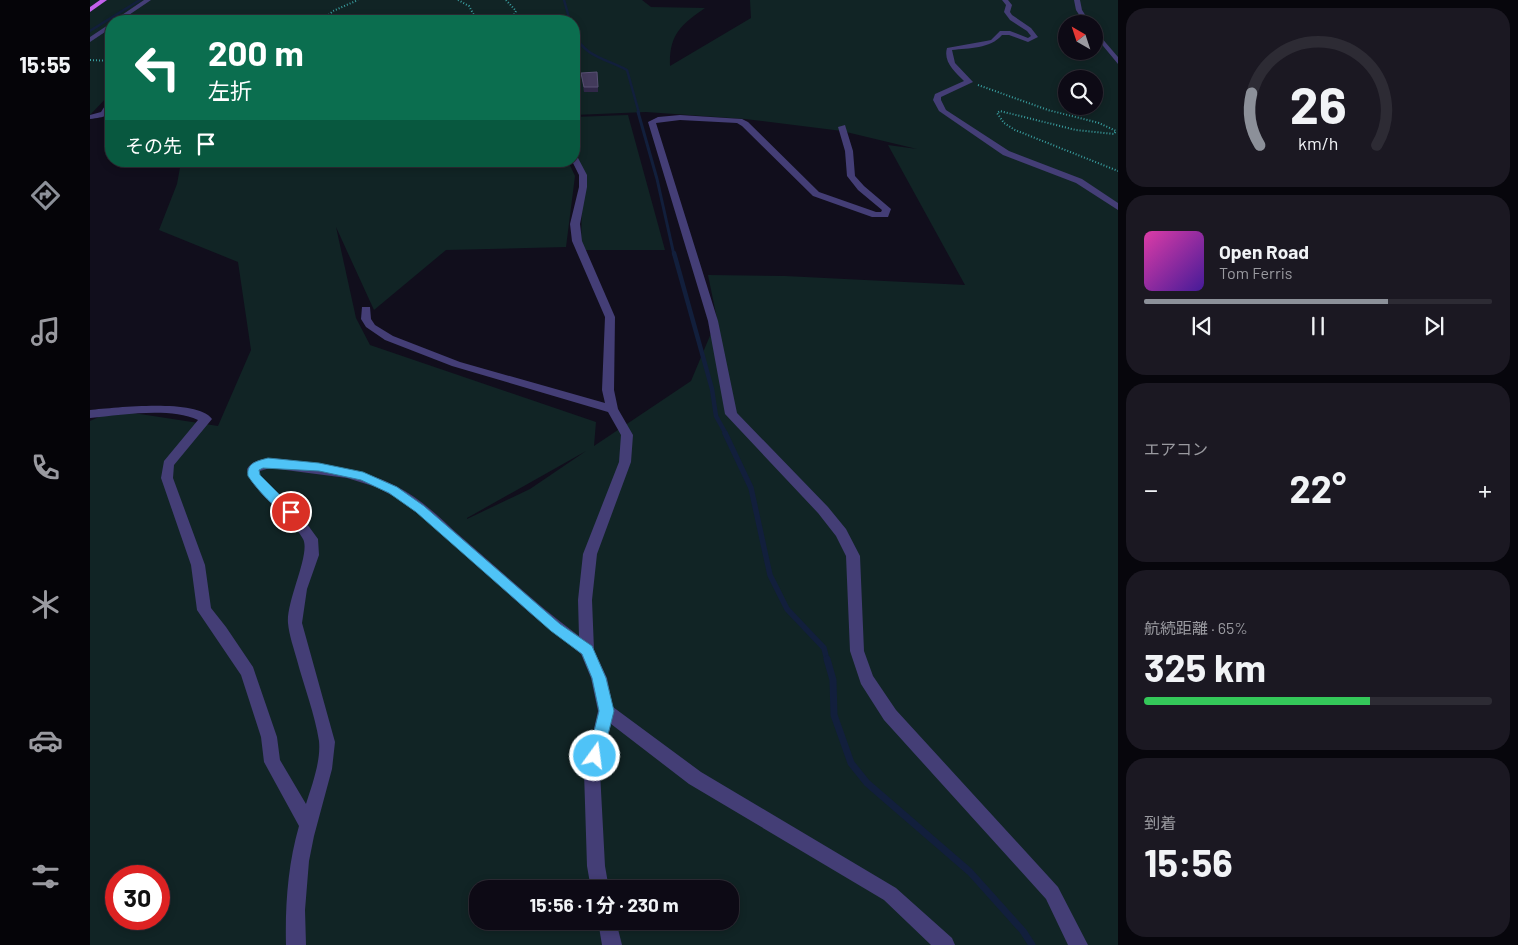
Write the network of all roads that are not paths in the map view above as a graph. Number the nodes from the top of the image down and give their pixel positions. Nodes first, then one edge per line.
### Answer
1 (104, 0) edge
2 (148, 0) edge
3 (1005, 0) edge
4 (1077, 0) edge
5 (90, 10) edge
6 (125, 15) edge
7 (1082, 15) edge
8 (105, 29) edge
9 (90, 40) edge
10 (1103, 43) edge
11 (1118, 62) edge
12 (105, 113) edge
13 (90, 116) edge
14 (842, 127) dead end
15 (579, 167) edge
16 (1118, 207) edge
17 (366, 309) dead end
18 (612, 409) junction
19 (90, 414) edge
20 (587, 650) junction
21 (606, 711) junction
22 (309, 826) junction
23 (598, 880) edge
24 (609, 930) edge
25 (296, 945) edge
26 (612, 945) edge
27 (945, 945) edge
28 (1078, 945) edge

1 - 5 main road
2 - 6 street
3 - 16 street
4 - 7 street
8 - 9 street
10 - 11 street
12 - 13 street
14 - 28 street
15 - 18 street
17 - 18 street
18 - 20 street
19 - 22 street
20 - 21 street
20 - 22 street
21 - 23 street
21 - 27 street
22 - 25 street
24 - 26 street

